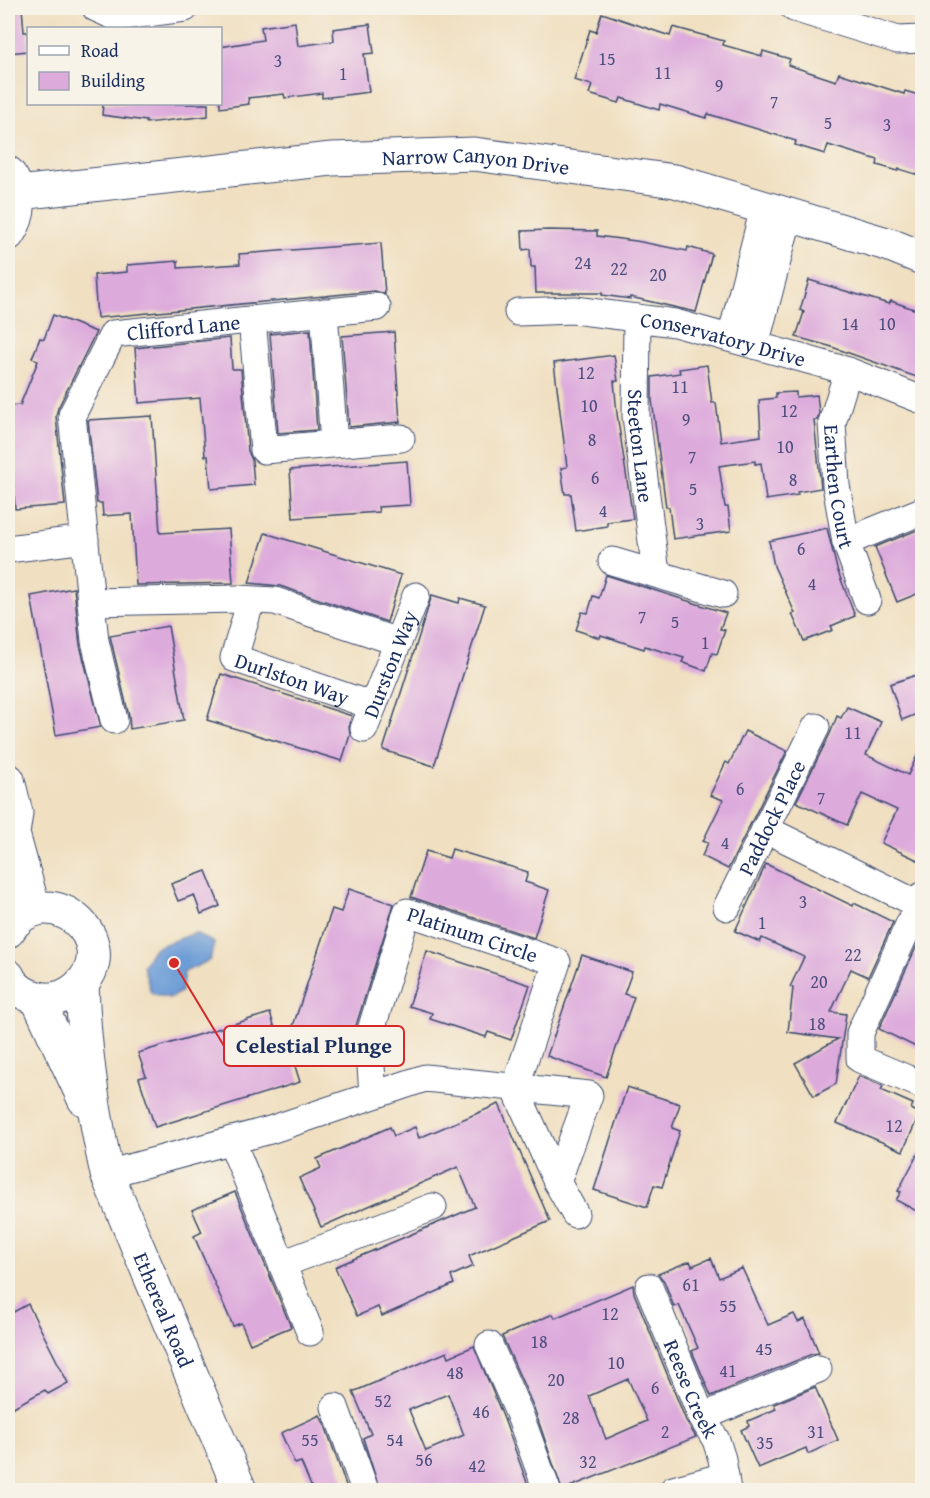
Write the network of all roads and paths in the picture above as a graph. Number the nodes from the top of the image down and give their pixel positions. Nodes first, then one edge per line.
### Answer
1 (96, 8) edge
2 (185, 8) edge
3 (794, 8) edge
4 (922, 39) edge
5 (13, 183) edge
6 (776, 211) junction
7 (8, 234) edge
8 (922, 258) edge
9 (377, 307) dead end
10 (324, 312) junction
11 (518, 312) dead end
12 (637, 318) junction
13 (252, 320) junction
14 (743, 342) junction
15 (848, 370) junction
16 (922, 400) edge
17 (401, 438) dead end
18 (334, 443) junction
19 (922, 510) edge
20 (85, 539) junction
21 (846, 542) junction
22 (8, 549) edge
23 (612, 561) dead end
24 (656, 573) junction
25 (723, 594) dead end
26 (416, 597) dead end
27 (251, 600) junction
28 (867, 600) dead end
29 (91, 602) junction
30 (399, 642) junction
31 (369, 718) joint
32 (114, 720) dead end
33 (816, 727) dead end
34 (8, 780) edge
35 (765, 829) junction
36 (921, 902) edge
37 (727, 907) dead end
38 (45, 910) junction
39 (8, 932) edge
40 (8, 978) edge
41 (82, 983) junction
42 (37, 998) junction
43 (922, 1085) edge
44 (515, 1089) junction
45 (373, 1095) junction
46 (97, 1128) junction
47 (231, 1140) junction
48 (107, 1174) junction
49 (557, 1182) junction
50 (433, 1207) dead end
51 (575, 1214) dead end
52 (282, 1264) junction
53 (649, 1287) dead end
54 (310, 1332) dead end
55 (489, 1345) dead end
56 (818, 1368) dead end
57 (335, 1407) dead end
58 (702, 1417) junction
59 (726, 1483) edge
60 (240, 1491) edge
61 (365, 1491) edge
62 (547, 1491) edge
63 (673, 1491) edge

1 - 2 street
3 - 4 street
5 - 6 street, Narrow Canyon Drive
5 - 7 street
6 - 8 street, Narrow Canyon Drive
6 - 14 street
9 - 10 street, Clifford Lane
10 - 13 street, Clifford Lane
10 - 18 street
11 - 12 street, Conservatory Drive
12 - 14 street, Conservatory Drive
12 - 24 street, Steeton Lane
13 - 18 street, Clifford Lane
13 - 20 street, Clifford Lane
14 - 15 street, Conservatory Drive
15 - 16 street, Conservatory Drive
15 - 21 street, Earthen Court
17 - 18 street, Clifford Lane
19 - 21 street
20 - 22 street
20 - 29 street
21 - 28 street, Earthen Court
23 - 24 street
24 - 25 street
26 - 30 street, Durston Way
27 - 29 street
27 - 30 street
27 - 31 street, Durlston Way
29 - 32 street
30 - 31 street, Durston Way
33 - 35 street, Paddock Place
34 - 38 street
35 - 36 street
35 - 37 street, Paddock Place
36 - 43 street
38 - 39 street
38 - 41 street, Ethereal Road
40 - 42 street
41 - 42 street
41 - 46 street, Ethereal Road
42 - 46 street, Ethereal Road
44 - 45 street
44 - 45 street, Platinum Circle
44 - 49 street
44 - 49 street
45 - 47 street
46 - 48 street, Ethereal Road
47 - 48 street
47 - 52 street
48 - 60 street, Ethereal Road
49 - 51 street
50 - 52 street
52 - 54 street
53 - 58 street, Reese Creek
55 - 62 street
56 - 58 street
57 - 61 street
58 - 59 street, Reese Creek
59 - 63 street

